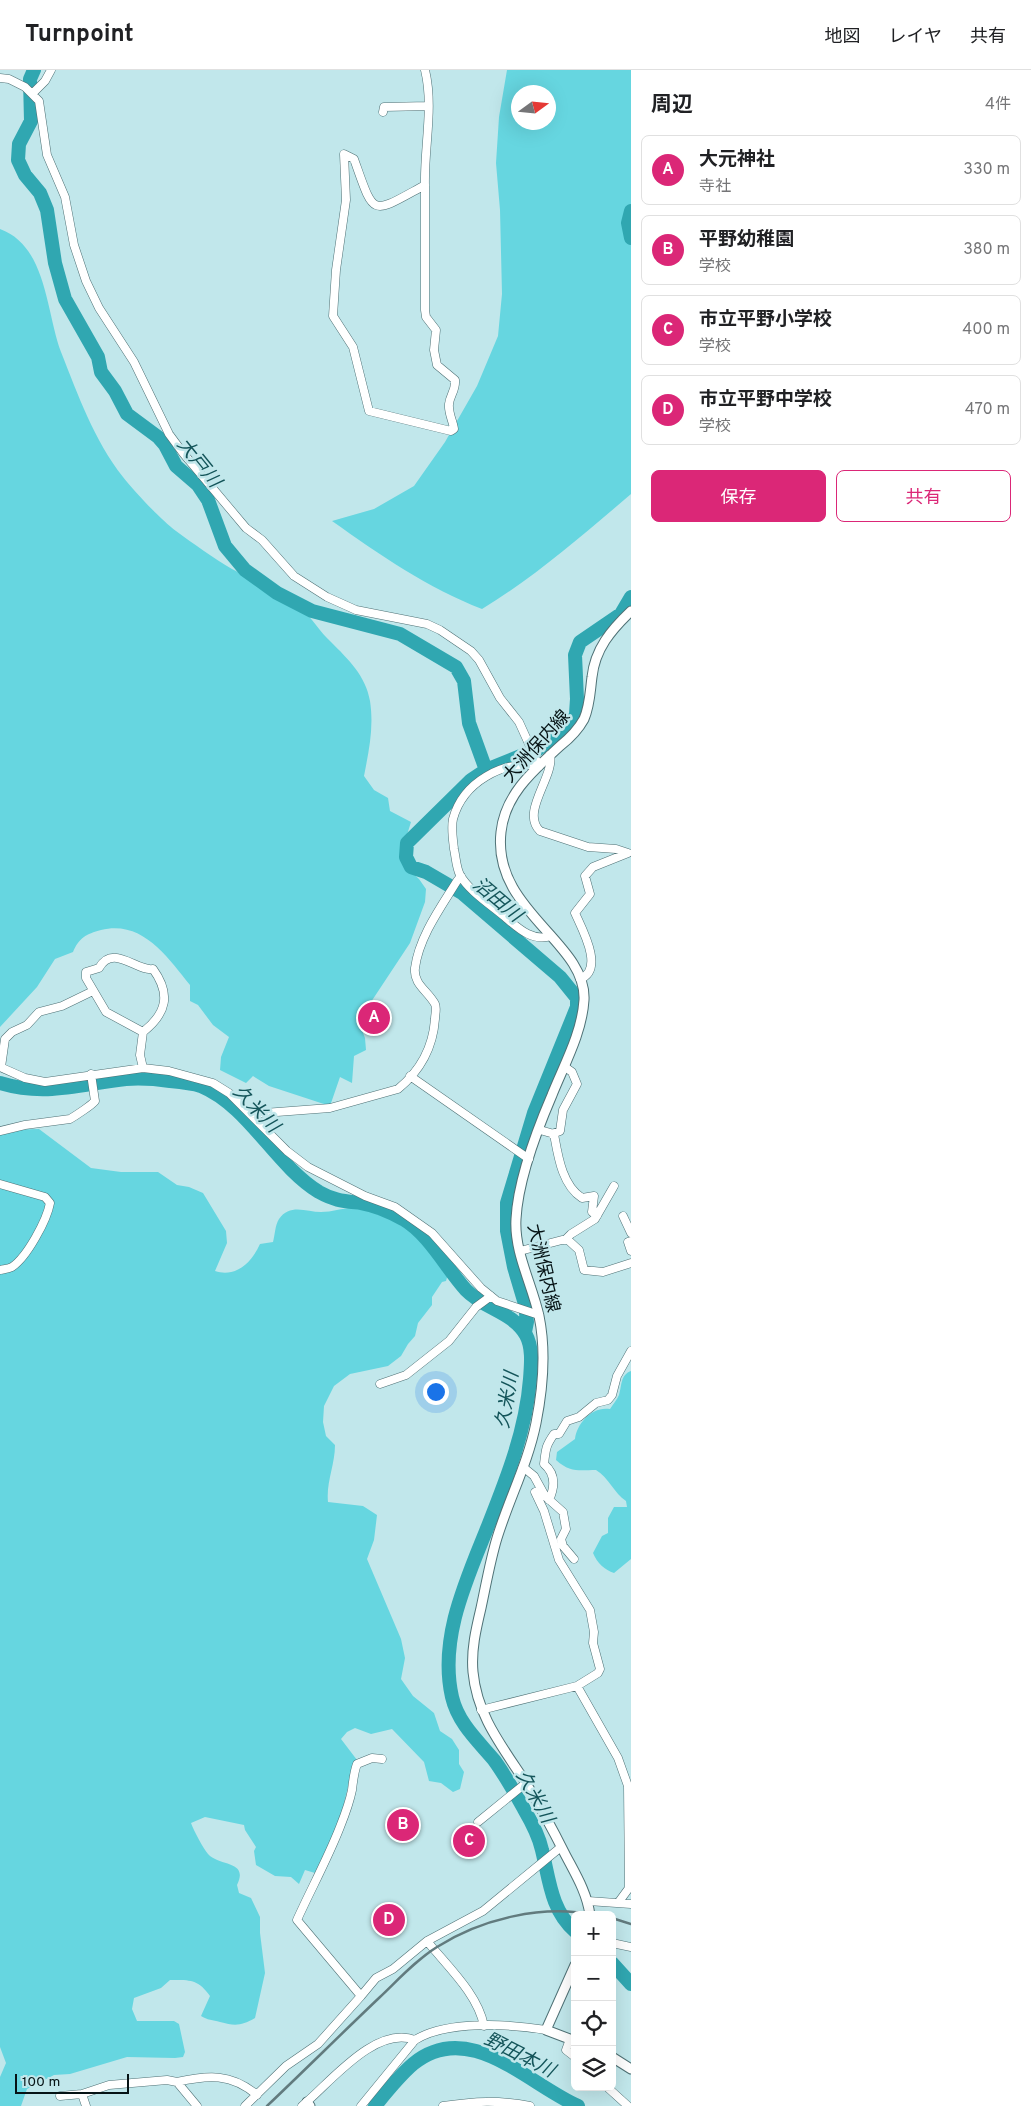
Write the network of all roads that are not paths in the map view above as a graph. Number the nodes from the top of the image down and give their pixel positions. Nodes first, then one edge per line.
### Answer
1 (51, 70) edge
2 (425, 70) edge
3 (0, 78) edge
4 (33, 93) junction
5 (428, 106) junction
6 (382, 112) dead end
7 (425, 185) junction
8 (631, 611) edge
9 (550, 756) junction
10 (539, 766) junction
11 (459, 879) junction
12 (551, 936) junction
13 (580, 979) junction
14 (93, 991) junction
15 (142, 1032) junction
16 (0, 1067) edge
17 (565, 1067) junction
18 (143, 1068) junction
19 (92, 1076) junction
20 (410, 1076) junction
21 (251, 1114) junction
22 (540, 1130) junction
23 (0, 1131) edge
24 (552, 1134) junction
25 (528, 1158) junction
26 (0, 1184) edge
27 (614, 1186) dead end
28 (597, 1216) junction
29 (623, 1216) dead end
30 (631, 1233) edge
31 (566, 1240) junction
32 (631, 1241) edge
33 (520, 1251) junction
34 (631, 1251) edge
35 (631, 1263) edge
36 (0, 1270) edge
37 (491, 1296) junction
38 (537, 1315) junction
39 (631, 1352) edge
40 (380, 1384) dead end
41 (523, 1467) junction
42 (535, 1492) dead end
43 (549, 1500) junction
44 (574, 1559) dead end
45 (577, 1686) junction
46 (481, 1710) junction
47 (382, 1760) dead end
48 (524, 1785) junction
49 (478, 1822) dead end
50 (558, 1850) junction
51 (588, 1901) junction
52 (618, 1903) junction
53 (631, 1904) edge
54 (589, 1911) edge
55 (428, 1941) junction
56 (616, 1944) edge
57 (631, 1947) edge
58 (571, 1974) edge
59 (361, 1996) junction
60 (484, 2026) junction
61 (546, 2030) junction
62 (415, 2040) junction
63 (571, 2040) edge
64 (571, 2042) edge
65 (571, 2054) edge
66 (616, 2060) edge
67 (631, 2069) edge
68 (177, 2082) junction
69 (612, 2091) edge
70 (82, 2094) junction
71 (257, 2095) junction
72 (60, 2096) dead end
73 (503, 2104) edge
74 (306, 2105) edge
75 (86, 2106) edge
76 (197, 2106) edge
77 (244, 2106) edge
78 (361, 2106) edge
79 (443, 2106) edge
80 (530, 2106) edge
81 (628, 2106) edge

1 - 4 street
2 - 5 street
3 - 4 street
4 - 10 street
5 - 6 street
5 - 7 street
7 - 7 street
8 - 9 main road, 大洲保内線
9 - 10 main road, 大洲保内線
9 - 13 street
10 - 11 street
10 - 12 main road, 大洲保内線
11 - 12 street
11 - 20 street
12 - 13 main road, 大洲保内線
13 - 17 main road, 大洲保内線
14 - 15 street
14 - 15 street
14 - 16 street
15 - 18 street
16 - 19 street
17 - 22 main road, 大洲保内線
17 - 24 street
18 - 19 street
18 - 21 street
19 - 23 street
20 - 21 street
20 - 25 street
21 - 37 street
22 - 24 street
22 - 25 main road, 大洲保内線
24 - 28 street
25 - 33 main road, 大洲保内線
26 - 36 street
27 - 28 street
28 - 31 street
29 - 30 street
31 - 33 street
31 - 35 street
32 - 34 street
33 - 38 main road, 大洲保内線
37 - 38 street
37 - 40 street
38 - 41 main road, 大洲保内線
39 - 43 street
41 - 43 street
41 - 46 main road, 大洲保内線
42 - 45 street
43 - 44 street
45 - 46 street
45 - 52 street
46 - 48 main road, 大洲保内線
47 - 59 street
48 - 49 street
48 - 50 main road, 大洲保内線
50 - 51 main road, 大洲保内線
50 - 55 street
51 - 52 street
51 - 54 main road, 大洲保内線
52 - 53 street
55 - 59 street
55 - 60 street
56 - 57 street
58 - 61 main road
59 - 71 street
60 - 61 street
60 - 62 street
61 - 63 main road
62 - 74 street
62 - 78 street
64 - 65 street
66 - 67 main road
68 - 70 street
68 - 71 street
68 - 76 street
69 - 81 street
70 - 72 street
70 - 75 street
71 - 77 street
73 - 79 street
73 - 80 street

